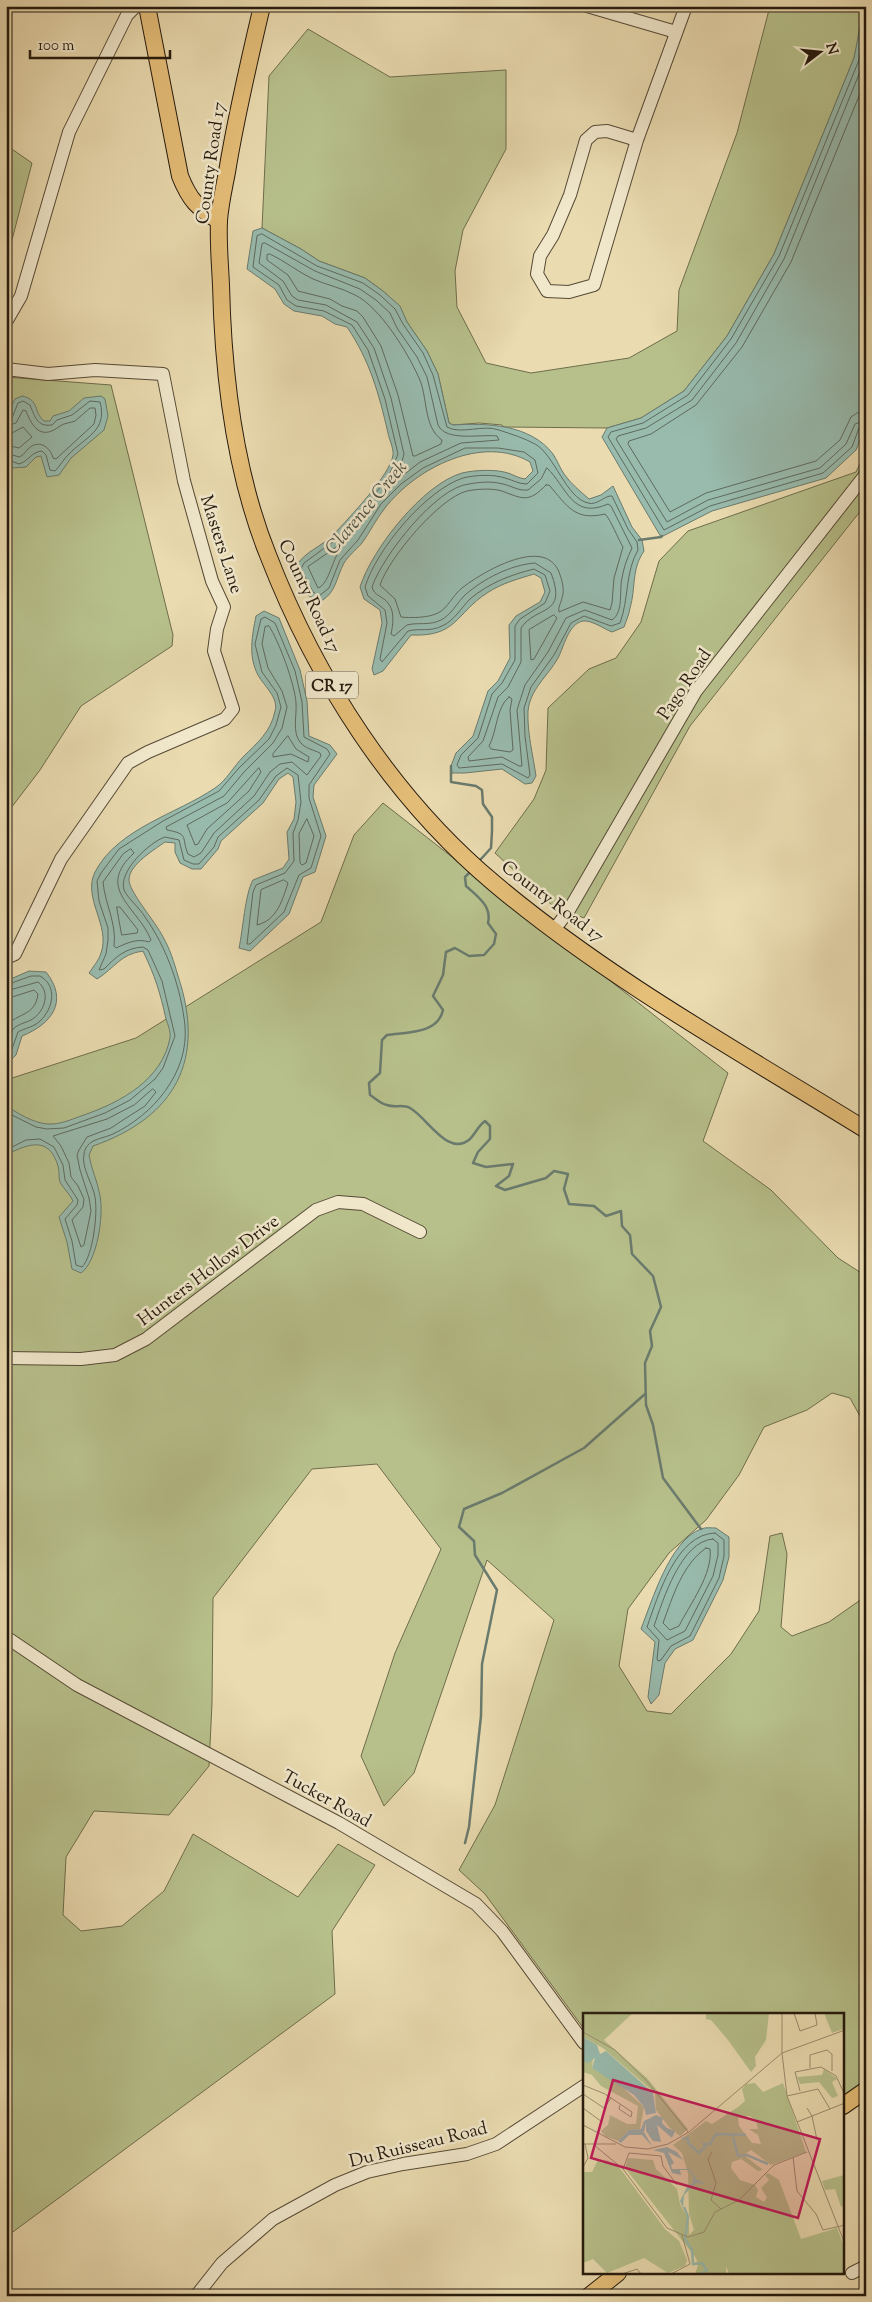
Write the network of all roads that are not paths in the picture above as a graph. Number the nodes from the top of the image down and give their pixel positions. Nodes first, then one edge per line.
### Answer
1 (136, 6) edge
2 (147, 6) edge
3 (262, 6) edge
4 (588, 6) edge
5 (686, 6) edge
6 (676, 32) junction
7 (637, 140) junction
8 (219, 221) junction
9 (6, 322) edge
10 (6, 369) edge
11 (866, 474) edge
12 (554, 930) junction
13 (6, 958) edge
14 (866, 1130) edge
15 (420, 1232) dead end
16 (6, 1358) edge
17 (6, 1637) edge
18 (583, 2042) edge
19 (583, 2087) edge
20 (866, 2090) edge
21 (844, 2105) edge
22 (866, 2266) edge
23 (852, 2273) dead end
24 (617, 2274) edge
25 (196, 2296) edge
26 (589, 2296) edge

1 - 9 street
2 - 8 main road
3 - 8 main road, County Road 17 / CR 17
4 - 6 street
5 - 6 street
6 - 7 street
7 - 7 street
8 - 12 main road, County Road 17 / CR 17
10 - 13 street, Masters Lane
11 - 12 street, Pago Road
12 - 14 main road, County Road 17 / CR 17
15 - 16 street, Hunters Hollow Drive
17 - 18 street, Tucker Road
19 - 25 street, Du Ruisseau Road
20 - 21 main road
22 - 23 street
24 - 26 main road

